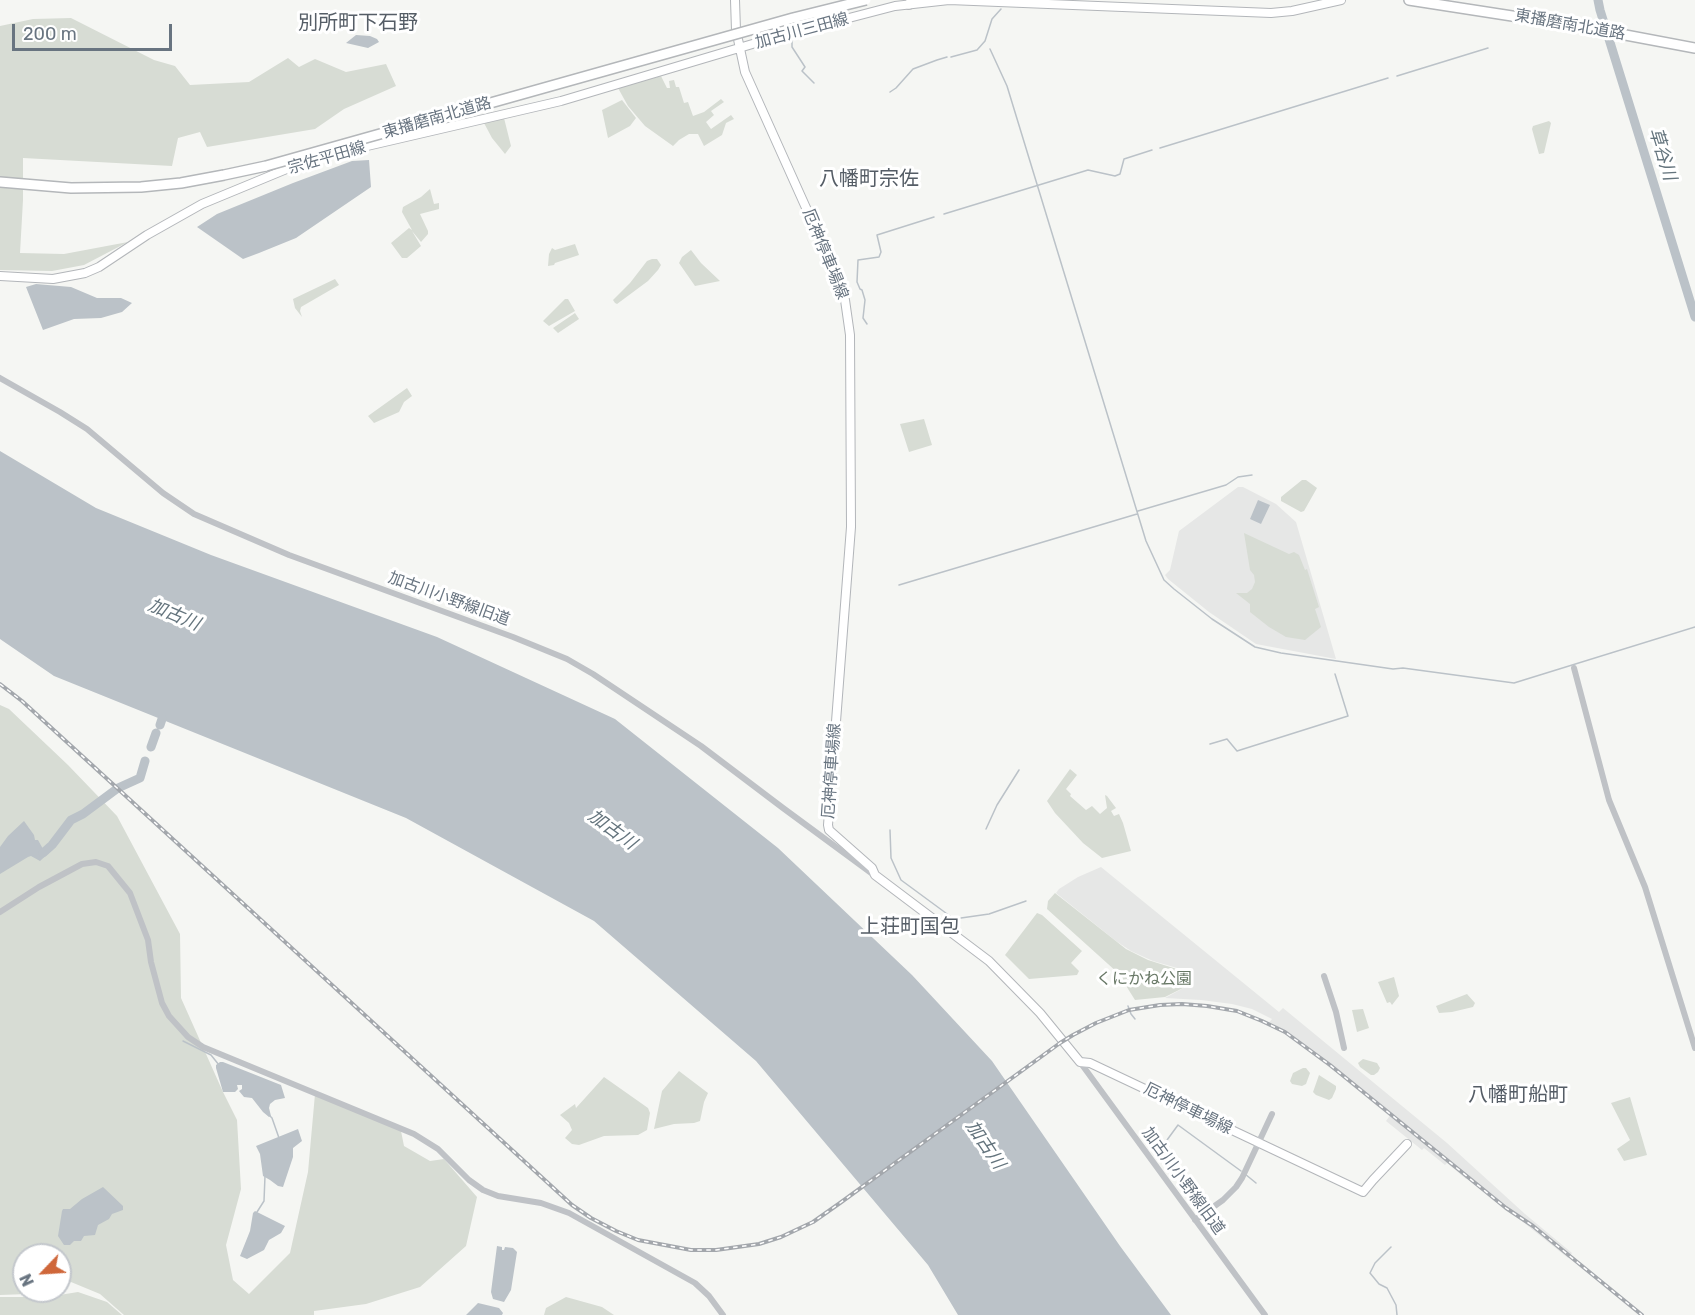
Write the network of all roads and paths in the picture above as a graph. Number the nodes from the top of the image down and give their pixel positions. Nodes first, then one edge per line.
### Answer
1 (735, 0) edge
2 (847, 0) edge
3 (866, 0) edge
4 (919, 0) edge
5 (949, 0) edge
6 (1341, 0) edge
7 (1409, 0) edge
8 (1453, 0) edge
9 (909, 4) junction
10 (1695, 41) edge
11 (1695, 48) edge
12 (740, 49) junction
13 (266, 163) junction
14 (0, 180) edge
15 (0, 276) edge
16 (0, 378) edge
17 (1574, 668) dead end
18 (874, 875) junction
19 (0, 912) edge
20 (1324, 976) dead end
21 (1344, 1048) dead end
22 (1695, 1048) edge
23 (1080, 1062) junction
24 (1272, 1114) dead end
25 (1258, 1143) junction
26 (1407, 1144) dead end
27 (1195, 1220) junction
28 (723, 1315) edge
29 (1265, 1315) edge

1 - 12 main road, 加古川三田線
2 - 13 highway, 東播磨南北道路, bridge
3 - 13 highway, 東播磨南北道路, bridge
4 - 9 highway
5 - 6 main road, 加古川三田線
5 - 9 main road, 加古川三田線
7 - 11 highway, 東播磨南北道路
8 - 10 highway, 東播磨南北道路
9 - 12 main road, 加古川三田線
12 - 15 main road, 宗佐平田線
12 - 18 main road, 厄神停車場線
13 - 14 highway, 東播磨南北道路
16 - 18 street, 加古川小野線旧道
17 - 22 street
18 - 23 main road, 厄神停車場線
19 - 28 street
20 - 21 street
23 - 25 main road, 厄神停車場線
23 - 27 street, 加古川小野線旧道
24 - 25 street
25 - 26 main road, 厄神停車場線
25 - 27 street
27 - 29 street, 加古川小野線旧道

